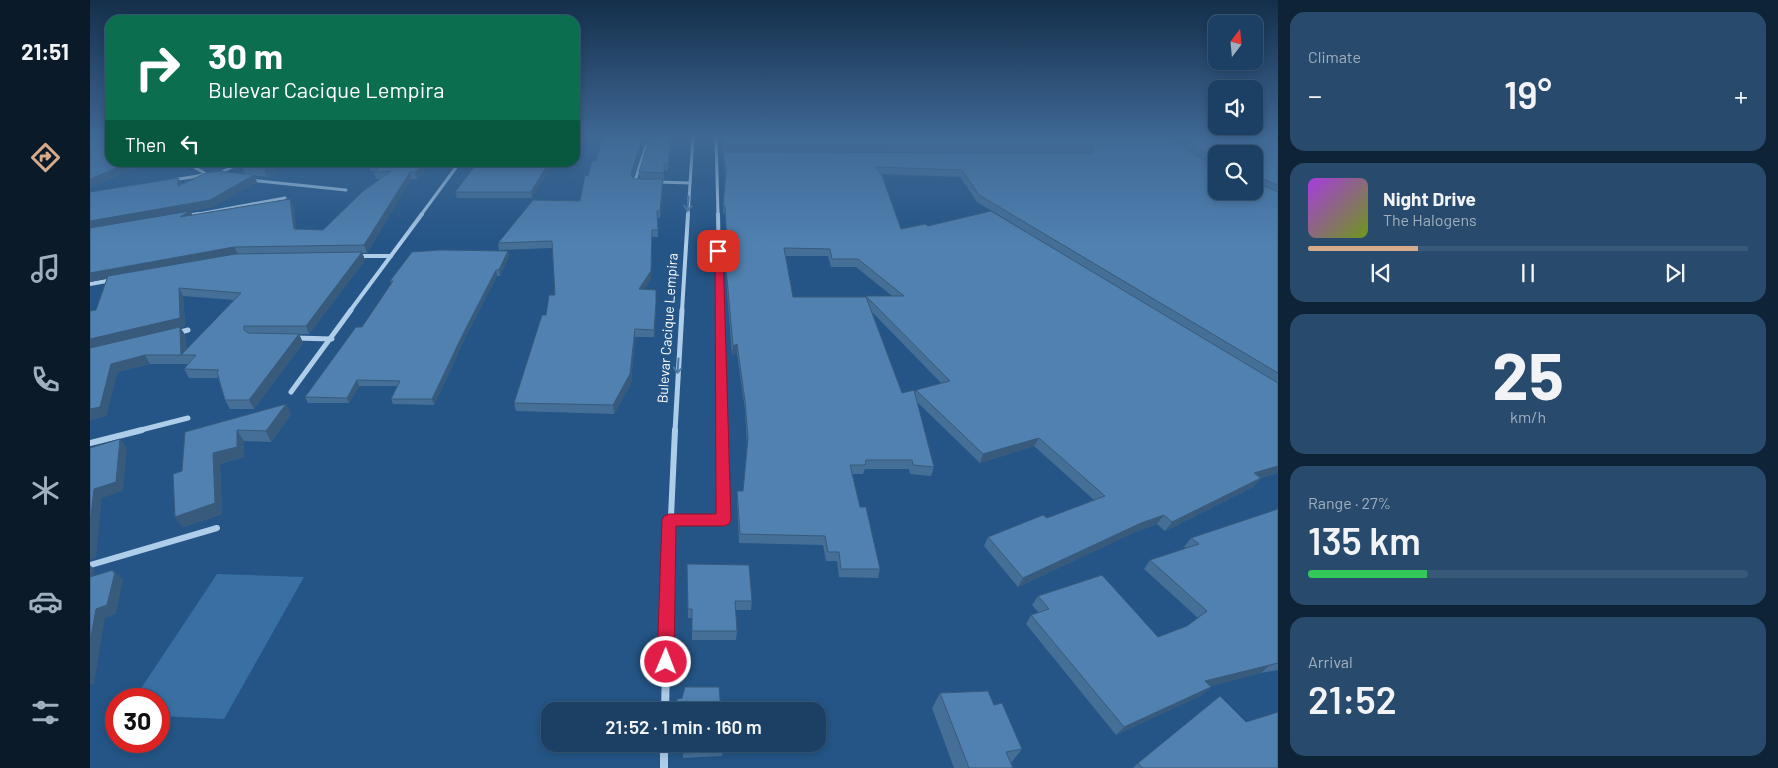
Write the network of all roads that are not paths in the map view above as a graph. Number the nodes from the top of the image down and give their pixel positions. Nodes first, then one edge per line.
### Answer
1 (204, 173) edge
2 (223, 173) edge
3 (452, 173) edge
4 (637, 173) edge
5 (691, 173) edge
6 (716, 173) edge
7 (215, 174) junction
8 (208, 175) junction
9 (223, 175) edge
10 (247, 180) edge
11 (169, 181) edge
12 (646, 182) edge
13 (655, 182) edge
14 (690, 182) junction
15 (346, 190) dead end
16 (285, 198) edge
17 (178, 217) edge
18 (355, 256) edge
19 (391, 256) junction
20 (118, 279) edge
21 (90, 284) edge
22 (188, 330) dead end
23 (170, 334) edge
24 (288, 338) edge
25 (332, 339) junction
26 (292, 392) dead end
27 (188, 418) dead end
28 (90, 443) edge
29 (669, 520) junction
30 (217, 528) dead end
31 (90, 565) edge
32 (665, 702) edge
33 (664, 752) edge
34 (664, 768) edge

1 - 8 street
2 - 7 street
3 - 19 street
4 - 12 street
5 - 14 street, Bulevar Cacique Lempira
6 - 29 street
7 - 8 street
7 - 9 street
8 - 11 street
10 - 15 street
13 - 14 street
14 -> 29 street, Bulevar Cacique Lempira
16 - 17 street
18 - 19 street
19 - 25 street
20 - 21 street
22 - 23 street
24 - 25 street
25 - 26 street
27 - 28 street
29 - 32 street, Bulevar Cacique Lempira
30 - 31 street
33 - 34 street

